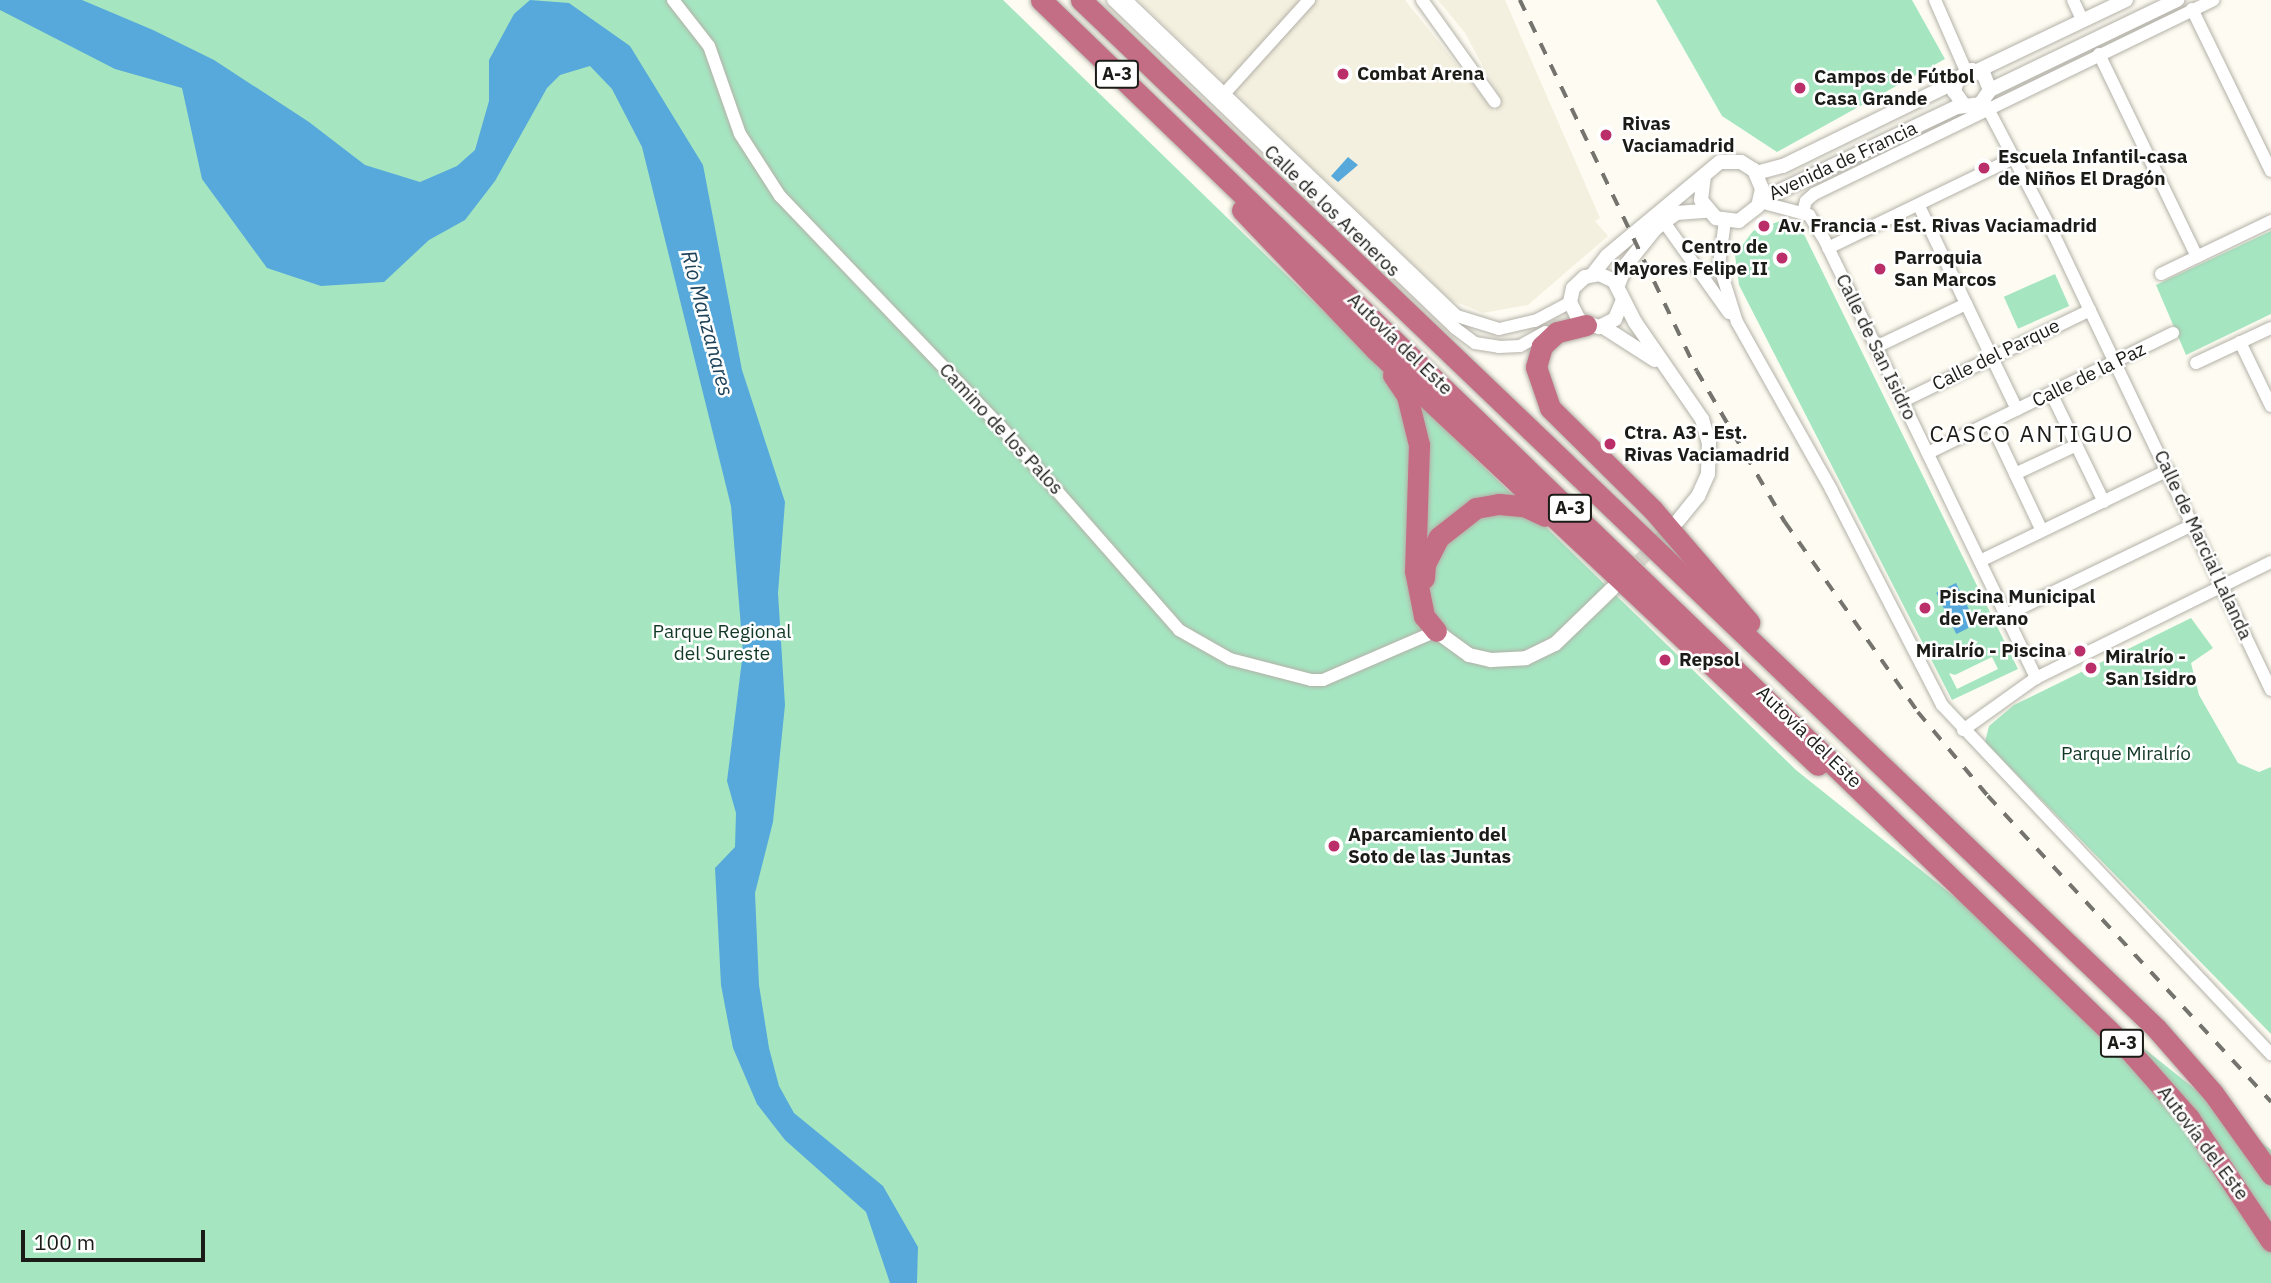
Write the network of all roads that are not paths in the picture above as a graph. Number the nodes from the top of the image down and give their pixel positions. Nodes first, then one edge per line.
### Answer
1 (673, 0) edge
2 (1041, 0) edge
3 (1081, 0) edge
4 (1112, 0) edge
5 (1126, 0) edge
6 (1309, 0) edge
7 (1422, 0) edge
8 (1936, 0) edge
9 (2073, 0) edge
10 (2126, 0) edge
11 (2177, 0) edge
12 (2213, 0) edge
13 (2192, 9) junction
14 (2083, 21) junction
15 (2099, 54) junction
16 (1971, 71) junction
17 (1955, 82) junction
18 (1224, 94) junction
19 (1988, 99) junction
20 (1495, 102) dead end
21 (1963, 104) junction
22 (1194, 148) junction
23 (2012, 159) junction
24 (2271, 171) edge
25 (1756, 173) junction
26 (1704, 176) junction
27 (1760, 201) junction
28 (1919, 206) junction
29 (1707, 211) junction
30 (1804, 212) junction
31 (1725, 221) junction
32 (2271, 221) edge
33 (1664, 222) junction
34 (1828, 248) junction
35 (2197, 257) junction
36 (1593, 274) junction
37 (2161, 274) dead end
38 (1621, 293) junction
39 (1570, 302) junction
40 (1966, 304) junction
41 (2090, 310) junction
42 (1737, 322) junction
43 (1588, 323) junction
44 (2271, 328) edge
45 (2173, 333) dead end
46 (2240, 342) junction
47 (1877, 347) junction
48 (1376, 351) junction
49 (1991, 358) junction
50 (2115, 362) junction
51 (2196, 363) dead end
52 (1665, 367) junction
53 (2051, 393) junction
54 (1903, 401) junction
55 (2271, 406) edge
56 (2017, 410) junction
57 (1991, 423) junction
58 (2077, 445) junction
59 (1928, 453) junction
60 (2168, 470) junction
61 (2015, 474) junction
62 (2104, 502) junction
63 (1678, 521) tunnel mouth
64 (2194, 524) junction
65 (2042, 531) junction
66 (1571, 535) junction
67 (1980, 561) junction
68 (2271, 562) edge
69 (2222, 586) junction
70 (1612, 589) tunnel mouth
71 (2006, 614) junction
72 (1436, 631) junction
73 (1787, 674) junction
74 (2036, 677) junction
75 (2271, 690) edge
76 (1963, 730) junction
77 (1943, 871) junction
78 (2271, 1054) edge
79 (2268, 1169) edge
80 (2271, 1241) edge

1 - 72 street, Camino de los Palos
2 - 22 highway, Autovía del Este / A-3
3 - 73 highway, Autovía del Este / A-3
4 - 43 street, Calle de los Areneros
5 - 18 street, Calle de los Areneros
6 - 18 street
7 - 20 street
8 - 16 street
9 - 14 street
10 - 14 street, Avenida de Francia
11 - 19 street, Avenida de Francia
12 - 13 street
13 - 15 street
13 - 24 street
14 - 16 street, Avenida de Francia
15 - 19 street
15 - 35 street
16 - 17 street, Avenida de Francia
16 - 19 street
17 - 21 street
17 - 25 street, Avenida de Francia
18 - 39 street, Calle de los Areneros
19 - 21 street, Avenida de Francia
19 - 23 street, Calle de Marcial Lalanda
19 - 30 street
21 - 27 street, Avenida de Francia
22 - 48 highway
22 - 77 highway, Autovía del Este / A-3
23 - 28 street
23 - 41 street, Calle de Marcial Lalanda
25 - 26 street
25 - 27 street
26 - 29 street
26 - 36 street
27 - 30 street
27 - 31 street
28 - 34 street
28 - 40 street
29 - 31 street
29 - 33 street
30 - 34 street, Calle de San Isidro
31 - 42 street
32 - 35 street
33 - 38 street
33 - 42 street
34 - 47 street, Calle de San Isidro
35 - 37 street
36 - 38 street
36 - 39 street
38 - 43 street
38 - 52 street
39 - 43 street
40 - 47 street
40 - 49 street
41 - 49 street, Calle del Parque
41 - 50 street, Calle de Marcial Lalanda
42 - 76 street
43 - 52 street
43 - 73 highway
44 - 46 street
45 - 50 street, Calle de la Paz
46 - 51 street
46 - 55 street
47 - 54 street, Calle de San Isidro
48 - 66 highway
48 - 72 highway
49 - 54 street, Calle del Parque
49 - 56 street
50 - 53 street, Calle de la Paz
50 - 60 street, Calle de Marcial Lalanda
52 - 63 street
53 - 56 street, Calle de la Paz
53 - 58 street
54 - 59 street, Calle de San Isidro
56 - 57 street, Calle de la Paz
57 - 59 street, Calle de la Paz
57 - 61 street
58 - 61 street
58 - 62 street
59 - 67 street, Calle de San Isidro
60 - 62 street
60 - 64 street, Calle de Marcial Lalanda
61 - 65 street
62 - 65 street
64 - 69 street, Calle de Marcial Lalanda
64 - 71 street
65 - 67 street
66 - 72 highway
66 - 77 highway
67 - 71 street, Calle de San Isidro
68 - 69 street
69 - 74 street
69 - 75 street, Calle de Marcial Lalanda
70 - 72 street
71 - 74 street, Calle de San Isidro
73 - 79 highway, Autovía del Este / A-3
74 - 76 street
76 - 78 street
77 - 80 highway, Autovía del Este / A-3

